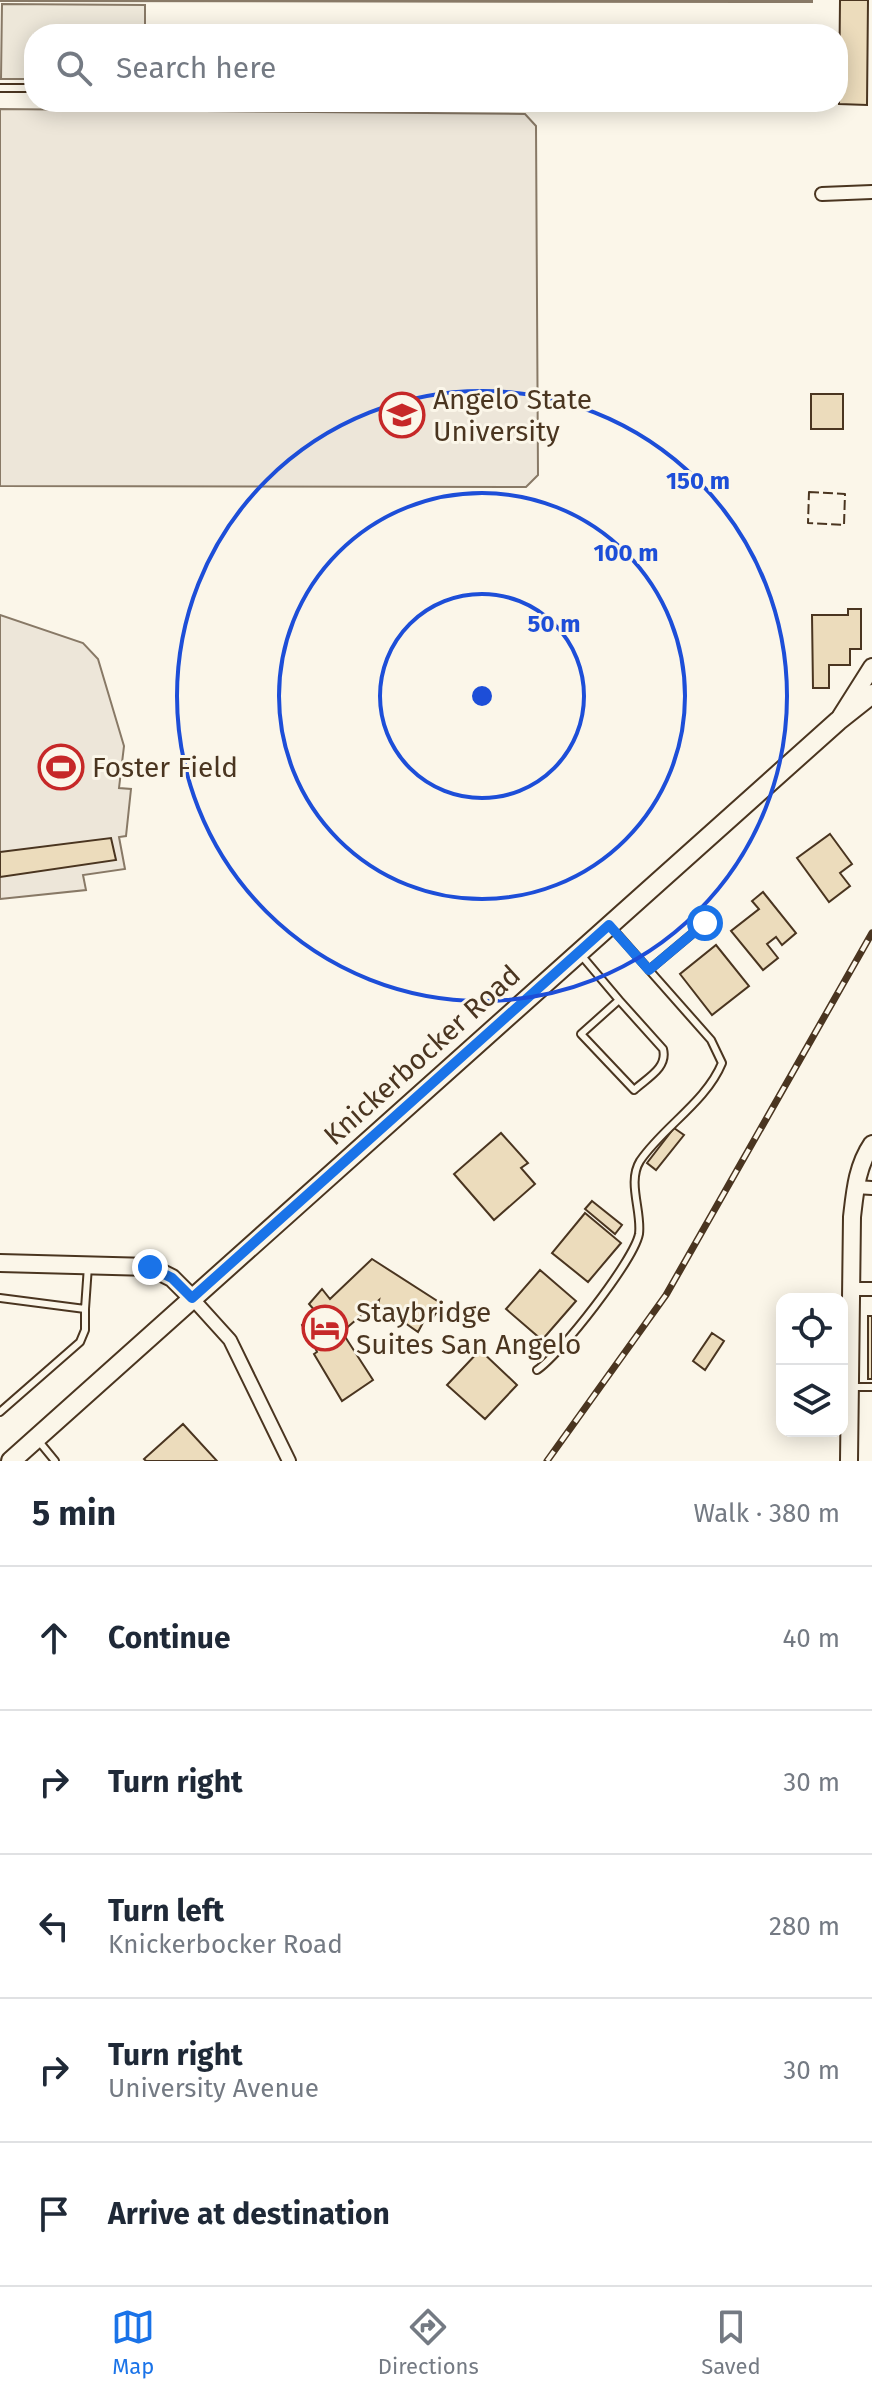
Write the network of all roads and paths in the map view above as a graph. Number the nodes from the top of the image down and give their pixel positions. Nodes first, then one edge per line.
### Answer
1 (0, 88) edge
2 (24, 88) edge
3 (872, 192) edge
4 (822, 194) dead end
5 (872, 667) edge
6 (872, 694) edge
7 (838, 721) junction
8 (705, 923) dead end
9 (609, 925) junction
10 (579, 952) junction
11 (649, 970) junction
12 (619, 1000) junction
13 (872, 1144) edge
14 (864, 1188) edge
15 (0, 1263) edge
16 (88, 1264) junction
17 (851, 1289) junction
18 (872, 1289) edge
19 (0, 1298) edge
20 (192, 1298) junction
21 (85, 1309) junction
22 (537, 1370) dead end
23 (850, 1387) junction
24 (872, 1387) edge
25 (0, 1412) edge
26 (36, 1438) junction
27 (11, 1461) edge
28 (55, 1461) edge
29 (289, 1461) edge
30 (849, 1461) edge

1 - 2 lane
3 - 4 street
5 - 7 street
6 - 7 main road, Knickerbocker Road
7 - 9 main road, Knickerbocker Road
8 - 11 lane
9 - 10 main road, Knickerbocker Road
9 - 11 lane
10 - 12 lane
10 - 20 main road, Knickerbocker Road
11 - 22 lane
12 - 12 lane
13 - 14 street
14 - 17 street
15 - 16 street
16 - 20 street
16 - 21 lane
17 - 18 street
17 - 23 street
19 - 21 lane
20 - 26 main road, Knickerbocker Road
20 - 29 street
21 - 25 lane
23 - 24 lane
23 - 30 street
26 - 27 main road, Knickerbocker Road
26 - 28 lane

